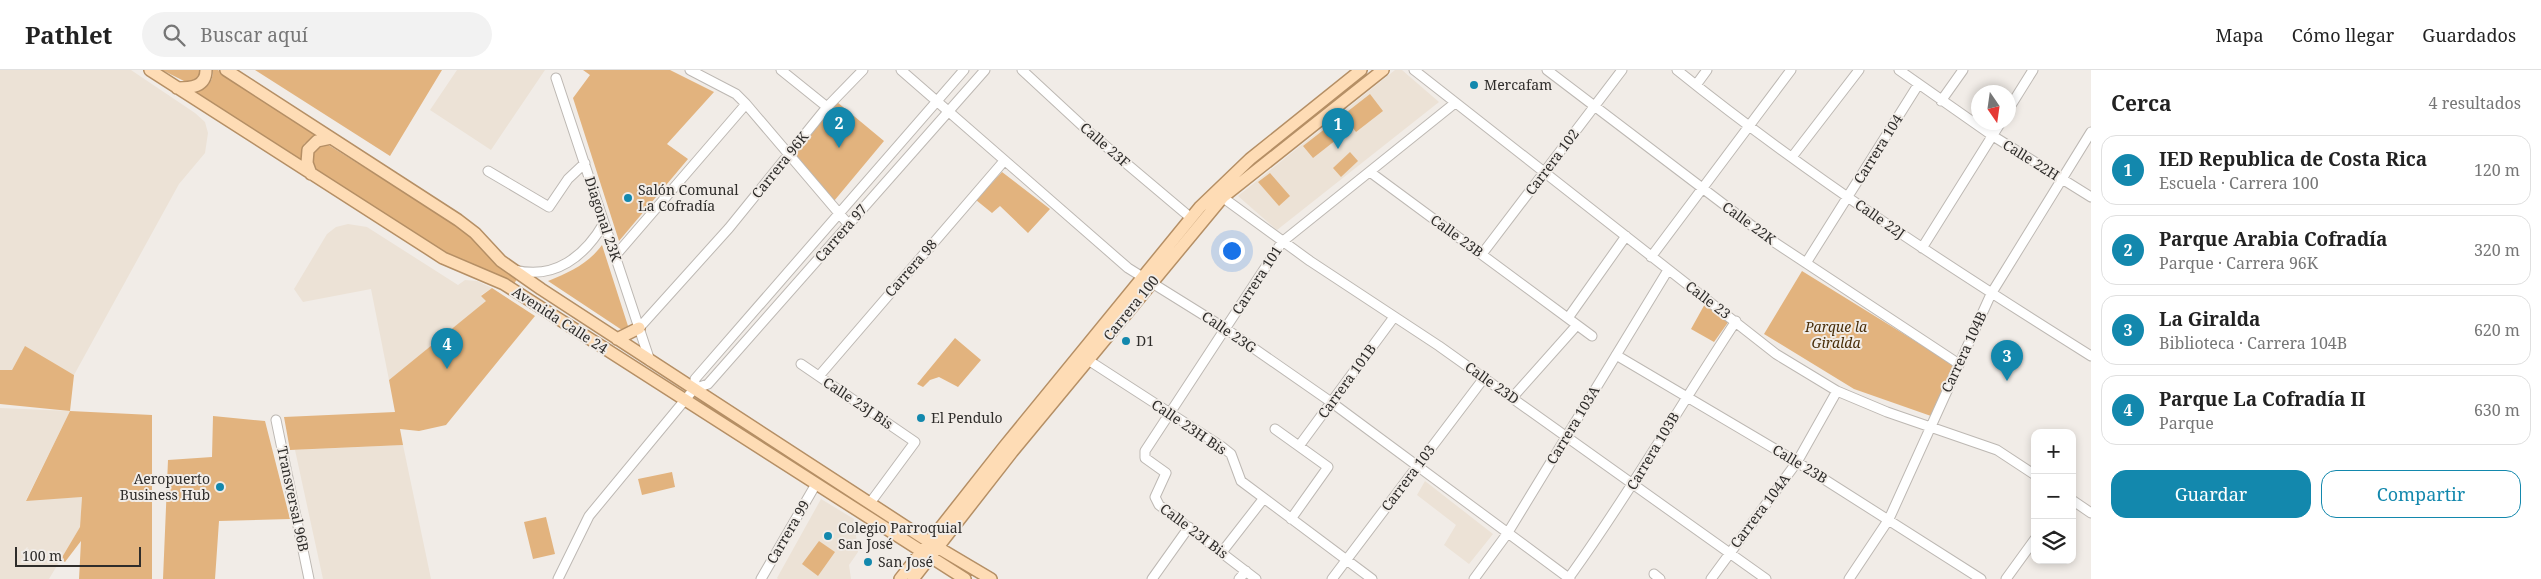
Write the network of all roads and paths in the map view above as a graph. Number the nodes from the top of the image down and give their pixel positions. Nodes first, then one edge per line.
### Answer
1 (150, 70) edge
2 (206, 70) edge
3 (226, 70) edge
4 (690, 70) edge
5 (782, 70) edge
6 (863, 70) edge
7 (901, 70) edge
8 (964, 70) edge
9 (985, 70) edge
10 (1022, 70) edge
11 (1361, 70) edge
12 (1383, 70) edge
13 (1414, 70) edge
14 (1548, 70) edge
15 (1622, 70) edge
16 (1677, 70) edge
17 (1707, 70) edge
18 (1791, 70) edge
19 (1859, 70) edge
20 (1899, 70) edge
21 (1963, 70) edge
22 (2033, 70) edge
23 (556, 78) dead end
24 (1696, 85) junction
25 (1918, 85) junction
26 (178, 88) junction
27 (2016, 97) edge
28 (1941, 101) junction
29 (936, 102) junction
30 (1456, 103) junction
31 (746, 104) junction
32 (1596, 106) junction
33 (827, 107) junction
34 (947, 112) junction
35 (1749, 126) junction
36 (1996, 130) edge
37 (2091, 132) edge
38 (1993, 136) junction
39 (331, 138) junction
40 (789, 155) junction
41 (1792, 157) junction
42 (1004, 160) junction
43 (584, 163) junction
44 (488, 171) dead end
45 (1370, 172) junction
46 (1544, 173) junction
47 (311, 174) junction
48 (2062, 179) junction
49 (1701, 189) junction
50 (1219, 194) junction
51 (1848, 197) junction
52 (2091, 197) edge
53 (839, 214) junction
54 (1191, 218) junction
55 (604, 223) junction
56 (848, 225) junction
57 (1626, 236) junction
58 (1282, 242) junction
59 (1922, 248) junction
60 (1482, 254) junction
61 (615, 256) junction
62 (1651, 257) junction
63 (1806, 263) junction
64 (511, 269) junction
65 (1668, 270) junction
66 (1148, 280) junction
67 (1991, 294) junction
68 (1394, 317) junction
69 (1568, 318) junction
70 (1736, 321) junction
71 (1577, 325) junction
72 (639, 328) junction
73 (1226, 329) junction
74 (1592, 336) dead end
75 (617, 338) junction
76 (1616, 355) junction
77 (2091, 356) edge
78 (1088, 360) junction
79 (650, 361) junction
80 (801, 364) dead end
81 (1959, 364) junction
82 (819, 376) junction
83 (1484, 378) junction
84 (694, 389) junction
85 (1837, 390) junction
86 (1686, 396) junction
87 (1512, 398) junction
88 (685, 400) junction
89 (1331, 402) junction
90 (1169, 414) junction
91 (276, 420) dead end
92 (1930, 426) junction
93 (1275, 429) dead end
94 (1566, 436) junction
95 (1299, 446) junction
96 (1797, 462) junction
97 (1416, 467) junction
98 (2032, 474) edge
99 (816, 484) junction
100 (1633, 485) junction
101 (1264, 498) junction
102 (1156, 502) joint
103 (870, 503) junction
104 (2076, 503) edge
105 (2091, 513) edge
106 (1291, 519) junction
107 (1889, 519) junction
108 (1189, 527) junction
109 (1507, 534) junction
110 (933, 544) junction
111 (2031, 545) edge
112 (1222, 552) junction
113 (1729, 553) junction
114 (925, 555) junction
115 (1346, 561) junction
116 (1246, 571) junction
117 (309, 579) edge
118 (558, 579) edge
119 (761, 579) edge
120 (900, 579) edge
121 (913, 579) edge
122 (965, 579) edge
123 (991, 579) edge
124 (1152, 579) edge
125 (1239, 579) edge
126 (1256, 579) edge
127 (1332, 579) edge
128 (1372, 579) edge
129 (1474, 579) edge
130 (1569, 579) edge
131 (1711, 579) edge
132 (1766, 579) edge
133 (1849, 579) edge
134 (1981, 579) edge
135 (2006, 579) edge

1 - 26 main road, Avenida Calle 24
2 - 26 main road
3 - 39 main road, Avenida Calle 24
4 - 31 street
5 - 33 street
6 - 33 street, Carrera 96K
7 - 29 street, Calle 23G
8 - 29 street, Carrera 97
9 - 34 street, Carrera 97
10 - 54 street, Calle 23F
11 - 50 main road, Carrera 100
12 - 50 main road, Carrera 100
13 - 30 street, Calle 23
14 - 32 street, Calle 22K
15 - 32 street, Carrera 102
16 - 24 street, Calle 22J
17 - 24 street
18 - 35 street
19 - 41 street
20 - 25 street, Calle 22H
21 - 28 street
22 - 27 street
23 - 43 street, Diagonal 23K
24 - 35 street, Calle 22J
25 - 28 street, Calle 22H
25 - 51 street, Carrera 104
26 - 47 main road, Avenida Calle 24
28 - 38 street, Calle 22H
29 - 34 street, Calle 23G
29 - 53 street, Carrera 97
30 - 45 street, Carrera 101
30 - 46 street, Calle 23
31 - 40 street
31 - 61 street
32 - 46 street, Carrera 102
32 - 49 street, Calle 22K
33 - 40 street, Carrera 96K
34 - 42 street, Calle 23G
34 - 56 street, Carrera 97
35 - 41 street, Calle 22J
35 - 49 street
36 - 38 street
37 - 48 street, Carrera 104B
38 - 48 street, Calle 22H
38 - 59 street
39 - 47 main road
39 - 64 main road, Avenida Calle 24
40 - 53 street
40 - 72 street, Carrera 96K
41 - 51 street, Calle 22J
42 - 66 street, Calle 23G
42 - 82 street, Carrera 98
43 - 44 street
43 - 55 street, Diagonal 23K
45 - 58 street, Carrera 101
45 - 60 street, Calle 23B
46 - 57 street, Calle 23
46 - 60 street, Carrera 102
47 - 88 main road, Avenida Calle 24
48 - 52 street, Calle 22H
48 - 67 street, Carrera 104B
49 - 62 street
49 - 63 street, Calle 22K
50 - 54 main road, Carrera 100
50 - 58 street, Calle 23D
50 - 66 main road, Carrera 100
51 - 59 street, Calle 22J
51 - 63 street, Carrera 104
53 - 56 street
53 - 84 street, Carrera 97
54 - 66 main road, Carrera 100
55 - 61 street, Diagonal 23K
55 - 64 street
56 - 84 street, Carrera 97
57 - 62 street, Calle 23
57 - 69 street
58 - 68 street, Calle 23D
58 - 73 street, Carrera 101
59 - 67 street, Calle 22J
60 - 69 street, Calle 23B
61 - 72 street, Diagonal 23K
62 - 65 street, Calle 23
63 - 81 street, Calle 22K
64 - 75 main road, Avenida Calle 24
65 - 70 street, Calle 23
65 - 76 street, Carrera 103A
66 - 73 street, Calle 23G
66 - 78 main road, Carrera 100
66 - 110 main road, Carrera 100
67 - 77 street, Calle 22J
67 - 81 street, Carrera 104B
68 - 83 street, Calle 23D
68 - 89 street, Carrera 101B
69 - 71 street, Calle 23B
70 - 85 street, Calle 23
70 - 86 street, Carrera 103B
71 - 74 street, Calle 23B
71 - 87 street
72 - 75 main road
72 - 79 street, Diagonal 23K
73 - 89 street, Calle 23G
73 - 90 street, Carrera 101
75 - 79 main road, Avenida Calle 24
76 - 86 street, Calle 23B
76 - 94 street, Carrera 103A
78 - 90 street, Calle 23H Bis
78 - 110 main road, Carrera 100
79 - 84 main road, Avenida Calle 24
80 - 82 street, Calle 23J Bis
81 - 92 street, Carrera 104B
82 - 103 street, Calle 23J Bis
83 - 87 street, Calle 23D
83 - 97 street, Carrera 103
84 - 88 street, Carrera 97
84 - 103 main road, Avenida Calle 24
85 - 92 street, Calle 23
85 - 96 street, Carrera 104A
86 - 96 street, Calle 23B
86 - 100 street, Carrera 103B
87 - 94 street, Calle 23D
88 - 99 main road, Avenida Calle 24
88 - 118 street, Carrera 97
89 - 95 street, Carrera 101B
89 - 97 street, Calle 23G
90 - 101 street, Calle 23H Bis
90 - 102 street, Carrera 101
91 - 117 street, Transversal 96B
92 - 98 street, Calle 23
92 - 107 street, Carrera 104B
93 - 95 street
94 - 100 street, Calle 23D
94 - 109 street, Carrera 103A
95 - 106 street
96 - 107 street, Calle 23B
96 - 113 street, Carrera 104A
97 - 109 street, Calle 23G
97 - 115 street, Carrera 103
99 - 114 main road, Avenida Calle 24
99 - 119 street, Carrera 99
100 - 113 street, Calle 23D
100 - 130 street, Carrera 103B
101 - 106 street, Calle 23H Bis
101 - 112 street
102 - 108 street, Calle 23I Bis
103 - 110 main road, Avenida Calle 24
104 - 105 street
106 - 115 street, Calle 23H Bis
107 - 133 street, Carrera 104B
107 - 134 street, Calle 23B
108 - 112 street, Calle 23I Bis
108 - 124 street
109 - 129 street, Carrera 103A
109 - 130 street, Calle 23G
110 - 114 main road, Carrera 100
110 - 123 main road, Avenida Calle 24
111 - 135 street
112 - 116 street, Calle 23I Bis
113 - 131 street, Carrera 104A
113 - 132 street, Calle 23D
114 - 120 main road, Carrera 100
114 - 121 main road, Carrera 100
114 - 122 main road, Avenida Calle 24
115 - 127 street, Carrera 103
115 - 128 street, Calle 23H Bis
116 - 125 street
116 - 126 street, Calle 23I Bis

